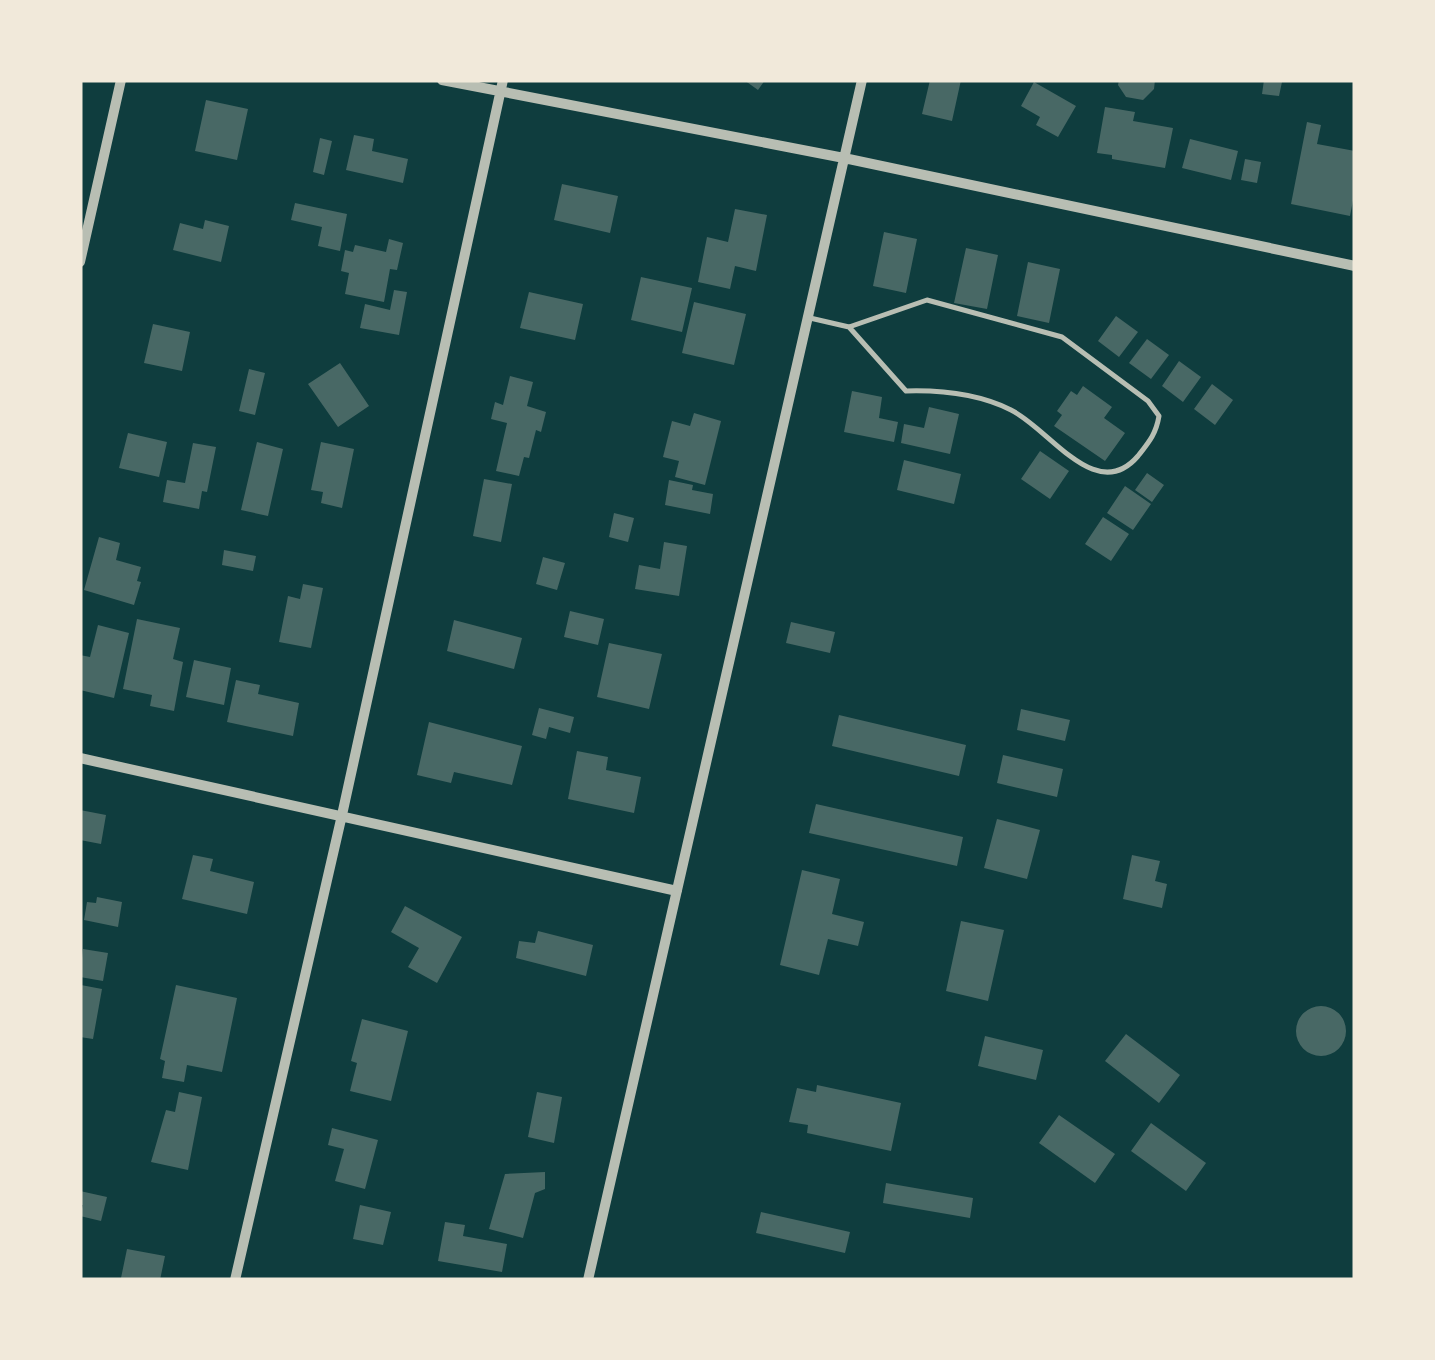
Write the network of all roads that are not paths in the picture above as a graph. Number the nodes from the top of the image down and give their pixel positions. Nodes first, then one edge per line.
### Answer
1 (121, 80) edge
2 (442, 80) edge
3 (504, 80) edge
4 (862, 80) edge
5 (500, 93) junction
6 (844, 158) junction
7 (80, 262) edge
8 (1355, 266) edge
9 (807, 318) junction
10 (849, 327) junction
11 (80, 758) edge
12 (342, 815) junction
13 (677, 891) junction
14 (235, 1280) edge
15 (588, 1280) edge

1 - 7 street
2 - 5 street
3 - 5 street
4 - 6 street
5 - 6 street
5 - 12 street
6 - 8 street
6 - 9 street
9 - 10 lane
9 - 13 street
10 - 10 lane
11 - 12 street
12 - 13 street
12 - 14 street
13 - 15 street

